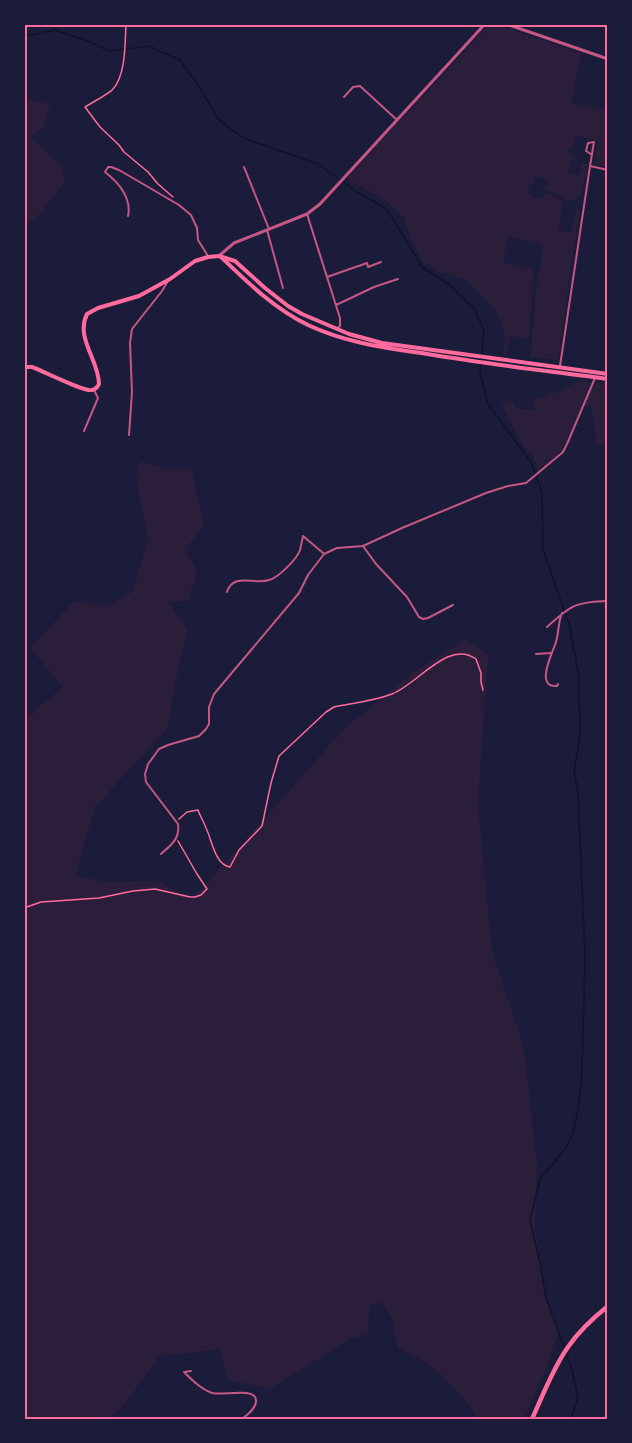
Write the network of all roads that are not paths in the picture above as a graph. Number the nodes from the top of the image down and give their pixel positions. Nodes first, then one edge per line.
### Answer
1 (503, 24) edge
2 (483, 25) edge
3 (608, 59) edge
4 (344, 97) dead end
5 (397, 120) junction
6 (592, 155) dead end
7 (590, 166) junction
8 (244, 168) dead end
9 (608, 170) edge
10 (307, 214) junction
11 (128, 216) dead end
12 (268, 230) junction
13 (208, 256) junction
14 (219, 256) junction
15 (381, 262) dead end
16 (327, 277) junction
17 (170, 279) junction
18 (398, 279) dead end
19 (283, 288) dead end
20 (336, 305) junction
21 (337, 330) junction
22 (440, 354) junction
23 (528, 366) junction
24 (24, 367) edge
25 (560, 367) junction
26 (559, 372) junction
27 (608, 374) edge
28 (595, 375) junction
29 (608, 379) edge
30 (94, 390) junction
31 (84, 431) dead end
32 (129, 435) dead end
33 (363, 546) junction
34 (324, 554) junction
35 (227, 592) dead end
36 (608, 601) edge
37 (453, 605) dead end
38 (562, 613) junction
39 (547, 627) dead end
40 (551, 653) junction
41 (536, 654) dead end
42 (558, 684) dead end
43 (161, 854) dead end
44 (608, 1306) edge
45 (191, 1371) dead end
46 (242, 1419) edge
47 (532, 1419) edge

1 - 3 street
2 - 5 street
4 - 5 street
5 - 10 street
6 - 7 street
7 - 9 street
7 - 25 street
8 - 12 street
10 - 12 street
10 - 16 street
11 - 13 street
12 - 14 street
12 - 19 street
13 - 14 main road
13 - 17 main road
14 - 21 main road
14 - 22 main road
15 - 16 street
16 - 20 street
17 - 30 main road
17 - 32 street
18 - 20 street
20 - 21 street
21 - 22 main road
22 - 23 main road
23 - 25 main road
23 - 26 main road
24 - 30 main road
25 - 26 main road
25 - 28 main road
26 - 28 main road
27 - 28 main road
28 - 29 main road
28 - 33 street
30 - 31 street
33 - 34 street
33 - 37 street
34 - 35 street
34 - 43 street
36 - 38 street
38 - 39 street
38 - 40 street
40 - 41 street
40 - 42 street
44 - 47 highway
45 - 46 street

